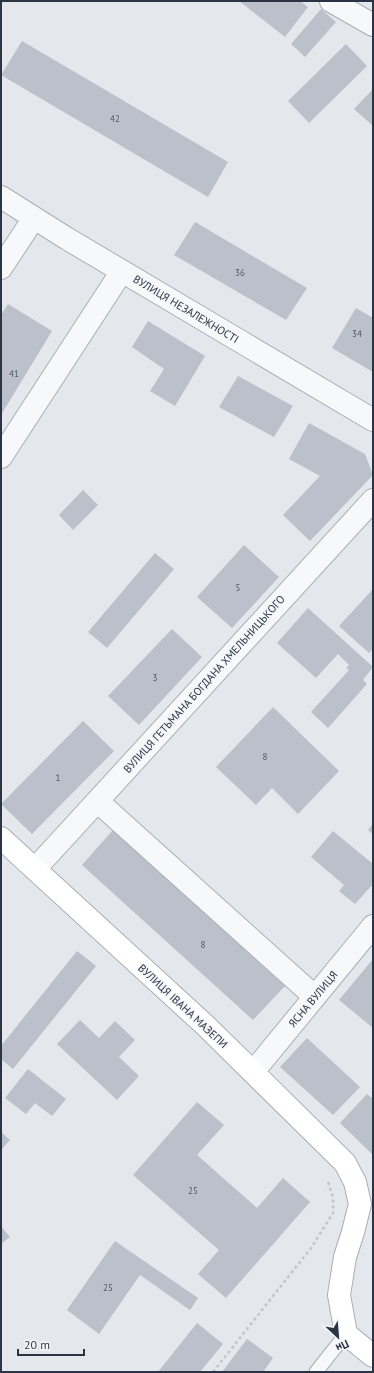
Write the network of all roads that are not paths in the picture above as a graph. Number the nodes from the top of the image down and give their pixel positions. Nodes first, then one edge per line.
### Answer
1 (331, 1) edge
2 (373, 25) edge
3 (1, 197) edge
4 (34, 218) junction
5 (1, 268) edge
6 (122, 271) junction
7 (373, 420) edge
8 (1, 457) edge
9 (373, 500) edge
10 (373, 514) edge
11 (105, 808) junction
12 (1, 838) edge
13 (39, 872) junction
14 (373, 926) edge
15 (314, 997) junction
16 (253, 1072) junction
17 (346, 1334) junction
18 (373, 1356) edge
19 (316, 1372) edge

1 - 2 street
3 - 4 street, ВУЛИЦЯ НЕЗАЛЕЖНОСТІ
4 - 5 street
4 - 6 street, ВУЛИЦЯ НЕЗАЛЕЖНОСТІ
6 - 7 street, ВУЛИЦЯ НЕЗАЛЕЖНОСТІ
6 - 8 street
9 - 13 street, ВУЛИЦЯ ГЕТЬМАНА БОГДАНА ХМЕЛЬНИЦЬКОГО
10 - 11 street, ВУЛИЦЯ ГЕТЬМАНА БОГДАНА ХМЕЛЬНИЦЬКОГО
11 - 13 street, ВУЛИЦЯ ГЕТЬМАНА БОГДАНА ХМЕЛЬНИЦЬКОГО
11 - 15 street
12 - 13 main road, ВУЛИЦЯ ІВАНА МАЗЕПИ
13 - 16 main road, ВУЛИЦЯ ІВАНА МАЗЕПИ
14 - 15 street, ЯСНА ВУЛИЦЯ
15 - 16 street, ЯСНА ВУЛИЦЯ
16 - 17 main road, ВУЛИЦЯ ІВАНА МАЗЕПИ
17 - 18 main road
17 - 19 lane

